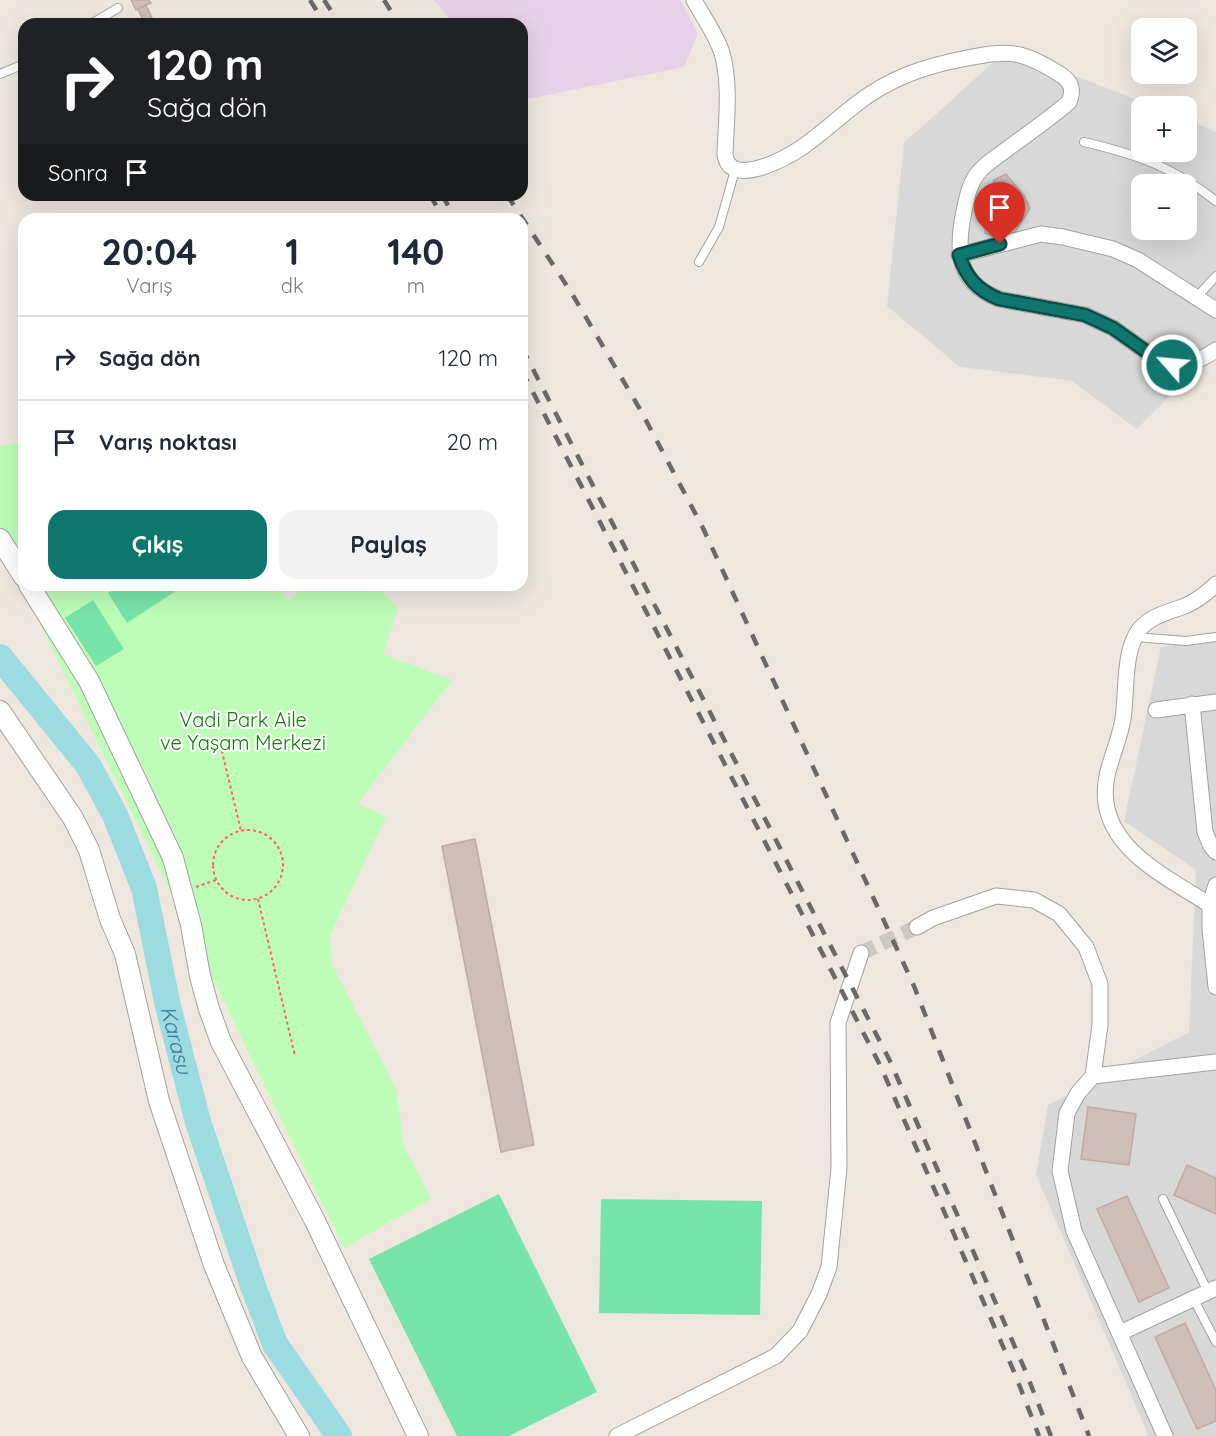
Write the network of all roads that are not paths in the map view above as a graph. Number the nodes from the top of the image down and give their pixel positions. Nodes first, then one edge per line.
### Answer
1 (693, 0) edge
2 (118, 8) dead end
3 (101, 18) edge
4 (18, 66) edge
5 (0, 74) edge
6 (1084, 142) dead end
7 (735, 170) junction
8 (1216, 201) edge
9 (959, 255) junction
10 (699, 262) dead end
11 (1216, 276) edge
12 (1196, 298) junction
13 (1216, 310) edge
14 (1216, 350) edge
15 (0, 539) edge
16 (18, 568) edge
17 (1216, 584) edge
18 (33, 591) edge
19 (1135, 637) junction
20 (1216, 638) edge
21 (1216, 702) edge
22 (1192, 704) junction
23 (1156, 710) dead end
24 (0, 711) edge
25 (1216, 852) edge
26 (1216, 885) edge
27 (1213, 904) edge
28 (917, 927) tunnel mouth
29 (861, 953) dead end
30 (1216, 978) edge
31 (1216, 1062) edge
32 (1093, 1076) junction
33 (1163, 1199) dead end
34 (1212, 1290) edge
35 (1193, 1298) junction
36 (1120, 1333) junction
37 (1216, 1342) edge
38 (299, 1436) edge
39 (418, 1436) edge
40 (617, 1436) edge
41 (1165, 1436) edge

1 - 7 street
2 - 3 lane
4 - 5 lane
6 - 8 lane
7 - 9 street
7 - 10 lane
9 - 12 street
9 - 14 street
11 - 12 lane
12 - 13 street
15 - 16 street
17 - 19 street
18 - 39 street
19 - 20 lane
19 - 27 street
21 - 22 street
22 - 23 street
22 - 25 street
24 - 38 street
26 - 27 street
27 - 30 street
28 - 32 street
29 - 40 street
31 - 32 street
32 - 36 street
33 - 34 lane
34 - 35 street
35 - 36 street
35 - 37 lane
36 - 41 street

